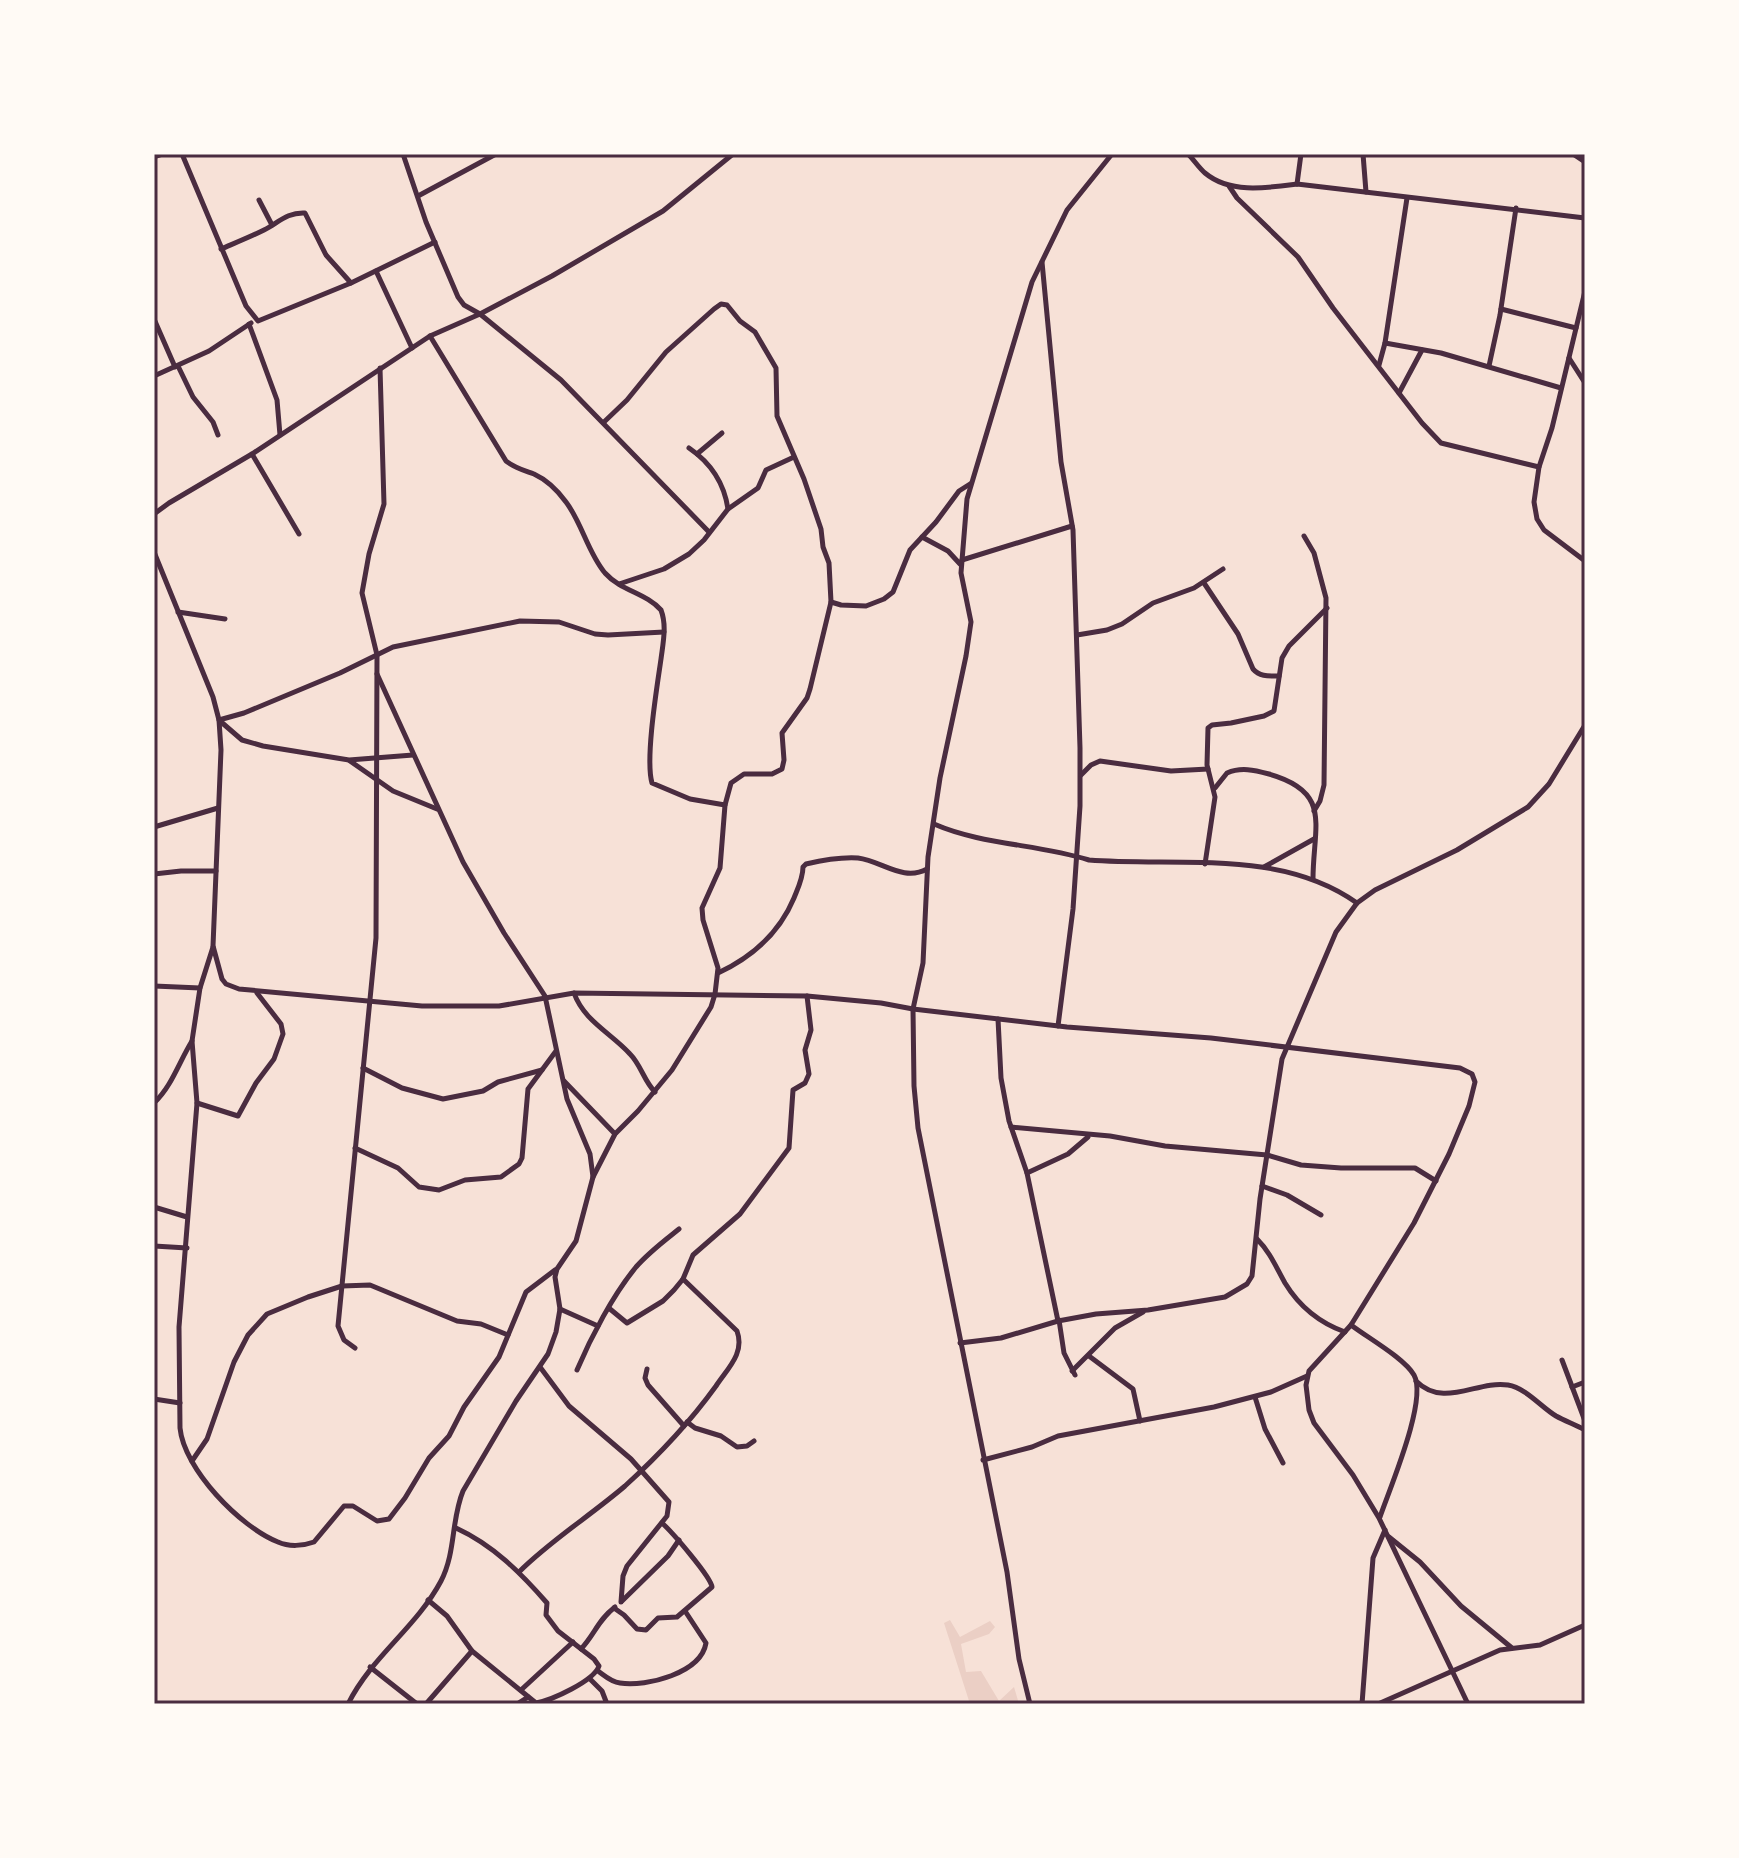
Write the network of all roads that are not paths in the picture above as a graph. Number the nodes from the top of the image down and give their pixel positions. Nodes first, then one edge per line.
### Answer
1 (163, 154) edge
2 (182, 154) edge
3 (403, 154) edge
4 (496, 154) edge
5 (733, 154) edge
6 (1112, 154) edge
7 (1188, 154) edge
8 (1301, 154) edge
9 (1363, 154) edge
10 (1573, 154) edge
11 (154, 157) edge
12 (1585, 162) edge
13 (1297, 184) junction
14 (1229, 186) junction
15 (1366, 192) junction
16 (418, 196) junction
17 (1407, 197) junction
18 (259, 200) dead end
19 (1516, 208) junction
20 (1585, 218) edge
21 (272, 225) junction
22 (435, 242) junction
23 (221, 249) junction
24 (1042, 262) junction
25 (376, 271) junction
26 (351, 283) junction
27 (1585, 291) edge
28 (1501, 309) junction
29 (480, 314) junction
30 (154, 319) edge
31 (256, 320) junction
32 (249, 324) junction
33 (1576, 328) junction
34 (430, 336) junction
35 (1385, 343) junction
36 (412, 348) junction
37 (1422, 350) junction
38 (1569, 357) junction
39 (1379, 366) junction
40 (1489, 366) junction
41 (177, 367) junction
42 (380, 368) junction
43 (154, 376) edge
44 (1585, 383) edge
45 (1561, 388) junction
46 (1399, 393) junction
47 (604, 422) junction
48 (722, 433) dead end
49 (218, 435) dead end
50 (280, 436) junction
51 (689, 448) dead end
52 (252, 454) junction
53 (697, 454) junction
54 (794, 457) junction
55 (1539, 467) junction
56 (970, 484) junction
57 (728, 509) junction
58 (154, 514) edge
59 (1072, 525) junction
60 (709, 532) junction
61 (299, 534) dead end
62 (1304, 536) dead end
63 (922, 537) junction
64 (154, 552) edge
65 (1585, 561) edge
66 (962, 562) junction
67 (1223, 569) dead end
68 (1204, 583) junction
69 (618, 584) junction
70 (831, 602) junction
71 (1327, 608) junction
72 (177, 612) junction
73 (225, 619) dead end
74 (664, 632) junction
75 (1077, 635) junction
76 (377, 655) junction
77 (377, 674) junction
78 (1279, 676) junction
79 (219, 720) junction
80 (1585, 725) edge
81 (413, 755) junction
82 (377, 759) junction
83 (349, 760) junction
84 (1208, 769) junction
85 (1080, 775) junction
86 (377, 780) junction
87 (1215, 789) junction
88 (725, 805) junction
89 (218, 808) junction
90 (437, 809) junction
91 (1314, 811) junction
92 (934, 824) junction
93 (154, 827) edge
94 (1315, 839) junction
95 (1075, 856) junction
96 (1205, 864) junction
97 (1264, 867) junction
98 (927, 869) junction
99 (216, 871) junction
100 (154, 874) edge
101 (1313, 880) junction
102 (1357, 903) junction
103 (213, 946) junction
104 (718, 973) junction
105 (154, 986) edge
106 (200, 988) junction
107 (257, 992) junction
108 (574, 993) junction
109 (715, 994) junction
110 (545, 996) junction
111 (807, 996) junction
112 (369, 1002) junction
113 (913, 1009) junction
114 (998, 1019) junction
115 (1058, 1026) junction
116 (192, 1041) junction
117 (1287, 1047) junction
118 (556, 1051) junction
119 (363, 1068) junction
120 (542, 1070) junction
121 (563, 1081) junction
122 (655, 1092) junction
123 (154, 1103) edge
124 (197, 1103) junction
125 (1011, 1127) junction
126 (615, 1134) junction
127 (1088, 1136) junction
128 (355, 1148) junction
129 (1267, 1155) junction
130 (1027, 1173) junction
131 (593, 1177) junction
132 (1436, 1181) junction
133 (1262, 1186) junction
134 (154, 1207) edge
135 (1321, 1215) dead end
136 (187, 1217) junction
137 (679, 1229) dead end
138 (1256, 1238) junction
139 (154, 1246) edge
140 (187, 1248) junction
141 (557, 1269) junction
142 (683, 1279) junction
143 (342, 1286) junction
144 (560, 1309) junction
145 (610, 1309) junction
146 (1148, 1310) junction
147 (1058, 1320) junction
148 (1351, 1325) junction
149 (598, 1326) junction
150 (1345, 1332) junction
151 (508, 1335) junction
152 (960, 1343) junction
153 (355, 1348) dead end
154 (1089, 1356) junction
155 (1562, 1360) dead end
156 (540, 1367) junction
157 (647, 1369) dead end
158 (577, 1370) dead end
159 (1307, 1376) junction
160 (1416, 1380) junction
161 (1585, 1382) edge
162 (1572, 1387) junction
163 (1255, 1397) junction
164 (154, 1399) edge
165 (180, 1403) junction
166 (1140, 1421) junction
167 (1585, 1421) edge
168 (686, 1424) junction
169 (1585, 1430) edge
170 (754, 1441) dead end
171 (983, 1460) junction
172 (192, 1462) junction
173 (1283, 1463) dead end
174 (640, 1470) junction
175 (1379, 1518) junction
176 (662, 1523) junction
177 (456, 1528) junction
178 (1387, 1534) junction
179 (679, 1540) junction
180 (519, 1572) junction
181 (428, 1600) junction
182 (621, 1602) junction
183 (614, 1608) junction
184 (685, 1611) junction
185 (1585, 1625) edge
186 (573, 1642) junction
187 (581, 1649) junction
188 (1513, 1649) junction
189 (472, 1651) junction
190 (370, 1667) junction
191 (1451, 1670) junction
192 (598, 1671) junction
193 (590, 1679) junction
194 (521, 1690) junction
195 (528, 1697) junction
196 (348, 1704) edge
197 (417, 1704) edge
198 (426, 1704) edge
199 (517, 1704) edge
200 (607, 1704) edge
201 (1030, 1704) edge
202 (1362, 1704) edge
203 (1378, 1704) edge
204 (1468, 1704) edge

1 - 11 street
2 - 23 street
3 - 16 street
4 - 16 street
5 - 29 street
6 - 24 street
7 - 14 street
8 - 13 street
9 - 15 street
10 - 12 street
13 - 14 street
13 - 15 street
14 - 39 street
15 - 17 street
16 - 22 street
17 - 19 street
17 - 35 street
18 - 21 street
19 - 20 street
19 - 28 street
21 - 23 street
21 - 26 street
22 - 25 street
22 - 29 street
23 - 31 street
24 - 56 street
24 - 59 street
25 - 26 street
25 - 36 street
26 - 31 street
27 - 33 street
28 - 33 street
28 - 40 street
29 - 34 street
29 - 47 street
30 - 41 street
31 - 32 street
32 - 41 street
32 - 50 street
33 - 38 street
34 - 36 street
34 - 69 street
35 - 37 street
35 - 39 street
36 - 42 street
37 - 40 street
37 - 46 street
38 - 44 street
38 - 45 street
39 - 46 street
40 - 45 street
41 - 43 street
41 - 49 street
42 - 50 street
42 - 76 street
45 - 55 street
46 - 55 street
47 - 54 street
47 - 60 street
48 - 53 street
50 - 52 street
51 - 53 street
52 - 58 street
52 - 61 street
53 - 57 street
54 - 57 street
54 - 70 street
55 - 65 street
56 - 63 street
56 - 66 street
57 - 60 street
59 - 66 street
59 - 75 street
60 - 69 street
62 - 71 street
63 - 66 street
63 - 70 street
64 - 72 street
66 - 92 street
67 - 68 street
68 - 75 street
68 - 78 street
69 - 74 street
70 - 88 street
71 - 78 street
71 - 91 street
72 - 73 street
72 - 79 street
74 - 76 street
74 - 88 street
75 - 85 street
76 - 77 street
76 - 79 street
77 - 81 street
77 - 82 street
78 - 84 street
79 - 83 street
79 - 89 street
80 - 102 street
81 - 82 street
81 - 90 street
82 - 83 street
82 - 86 street
83 - 86 street
84 - 85 street
84 - 87 street
85 - 95 street
86 - 90 street
86 - 112 street
87 - 91 street
87 - 96 street
88 - 104 street
89 - 93 street
89 - 99 street
90 - 110 street
91 - 94 street
92 - 95 street
92 - 98 street
94 - 97 street
94 - 101 street
95 - 96 street
95 - 115 street
96 - 97 street
97 - 101 street
98 - 104 street
98 - 113 street
99 - 100 street
99 - 103 street
101 - 102 street
102 - 117 street
103 - 106 street
103 - 107 street
104 - 109 street
105 - 106 street
106 - 116 street
107 - 112 street
107 - 124 street
108 - 109 street
108 - 110 street
108 - 122 street
109 - 111 street
109 - 122 street
110 - 112 street
110 - 118 street
111 - 113 street
111 - 142 street
112 - 119 street
113 - 114 street
113 - 152 street
114 - 115 street
114 - 125 street
115 - 117 street
116 - 123 street
116 - 124 street
117 - 129 street
117 - 132 street
118 - 120 street
118 - 121 street
119 - 120 street
119 - 128 street
120 - 128 street
121 - 126 street
121 - 131 street
122 - 126 street
124 - 136 street
125 - 127 street
125 - 130 street
126 - 131 street
127 - 129 street
127 - 130 street
128 - 143 street
129 - 132 street
129 - 133 street
130 - 147 street
131 - 141 street
132 - 148 street
133 - 135 street
133 - 138 street
134 - 136 street
136 - 140 street
137 - 145 street
138 - 146 street
138 - 150 street
139 - 140 street
140 - 165 street
141 - 144 street
141 - 151 street
142 - 145 street
142 - 168 street
143 - 151 street
143 - 153 street
143 - 172 street
144 - 149 street
144 - 156 street
145 - 149 street
146 - 147 street
146 - 154 street
147 - 152 street
147 - 154 street
148 - 150 street
148 - 160 street
149 - 158 street
150 - 159 street
151 - 172 street
152 - 171 street
154 - 166 street
155 - 162 street
156 - 174 street
156 - 177 street
157 - 168 street
159 - 163 street
159 - 175 street
160 - 169 street
160 - 175 street
161 - 162 street
162 - 167 street
163 - 166 street
163 - 173 street
164 - 165 street
165 - 172 street
166 - 171 street
168 - 170 street
168 - 174 street
171 - 201 street
174 - 176 street
174 - 180 street
175 - 178 street
176 - 179 street
176 - 182 street
177 - 180 street
177 - 181 street
178 - 188 street
178 - 191 street
178 - 202 street
179 - 182 street
179 - 184 street
180 - 186 street
181 - 189 street
181 - 190 street
182 - 183 street
183 - 184 street
183 - 187 street
184 - 192 street
185 - 188 street
186 - 187 street
186 - 194 street
187 - 192 street
188 - 191 street
189 - 194 street
189 - 198 street
190 - 196 street
190 - 197 street
191 - 203 street
191 - 204 street
192 - 193 street
193 - 195 street
193 - 200 street
194 - 195 street
195 - 199 street

